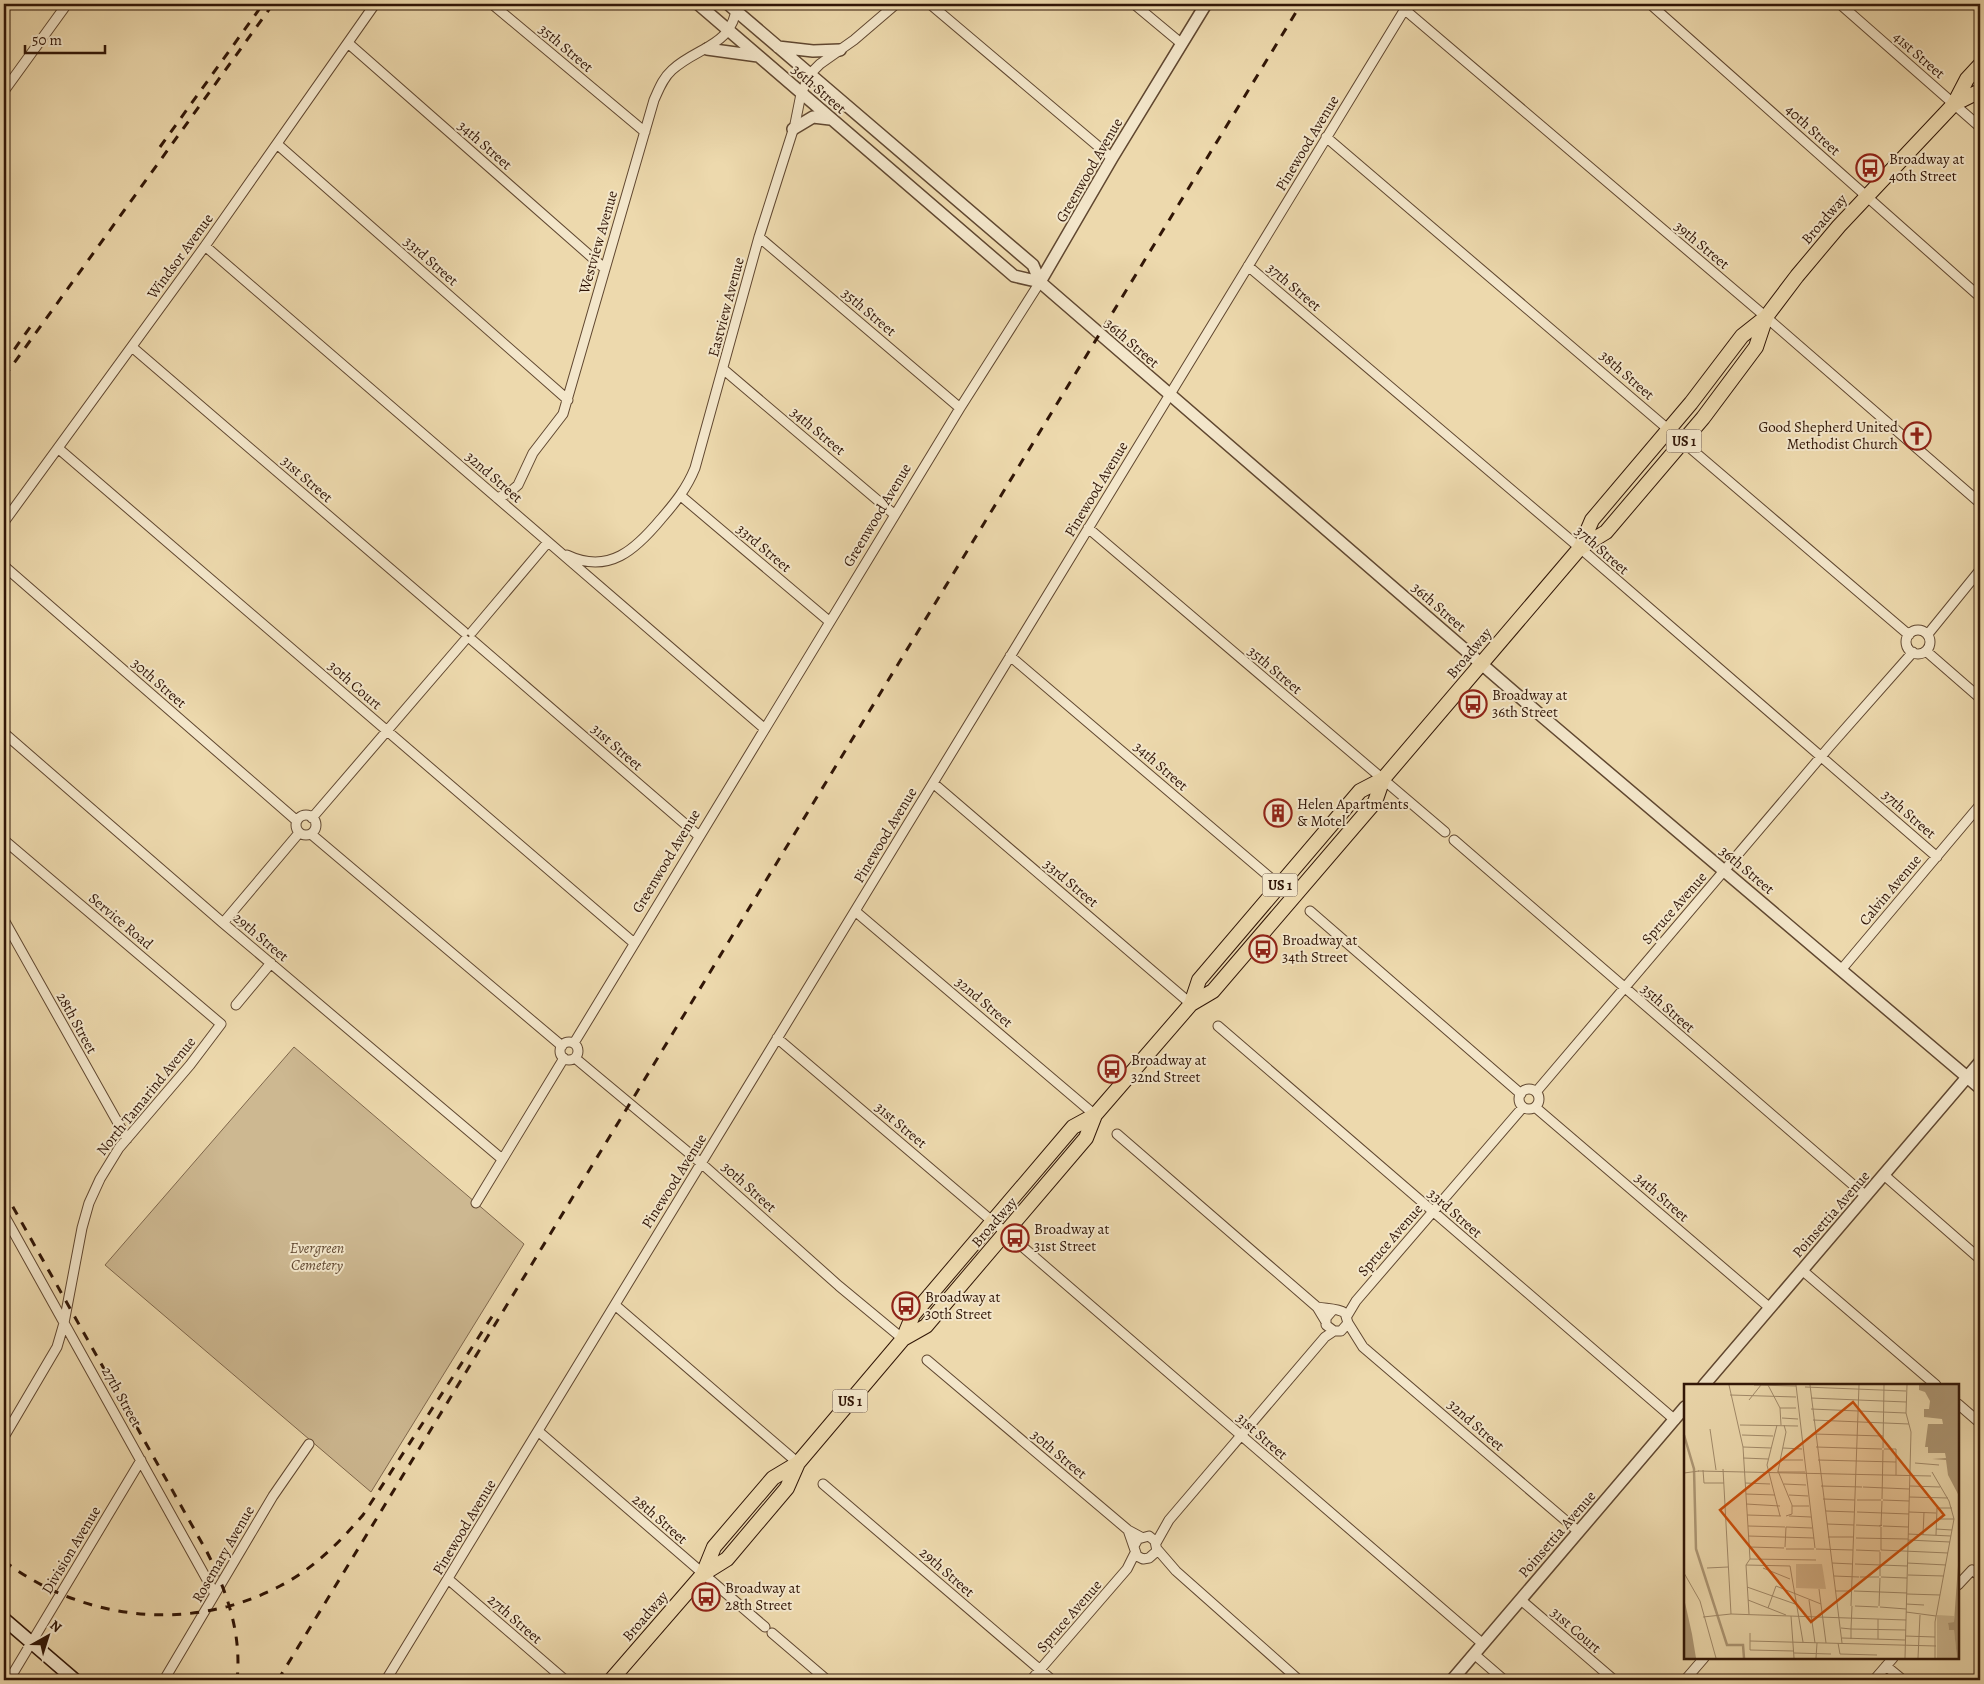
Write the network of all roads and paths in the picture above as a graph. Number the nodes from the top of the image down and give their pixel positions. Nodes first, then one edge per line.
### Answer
1 (67, 4) edge
2 (375, 4) edge
3 (492, 4) edge
4 (698, 4) edge
5 (896, 4) edge
6 (930, 4) edge
7 (1134, 4) edge
8 (1206, 4) edge
9 (1650, 4) edge
10 (1840, 4) edge
11 (734, 6) edge
12 (1406, 6) edge
13 (729, 30) junction
14 (348, 43) junction
15 (1182, 44) junction
16 (778, 47) junction
17 (707, 49) junction
18 (840, 50) junction
19 (758, 56) junction
20 (1980, 65) edge
21 (810, 74) junction
22 (4, 91) edge
23 (1980, 91) edge
24 (801, 94) junction
25 (1954, 104) junction
26 (830, 119) junction
27 (1980, 127) edge
28 (793, 129) junction
29 (645, 132) junction
30 (1326, 138) junction
31 (277, 144) junction
32 (1112, 158) junction
33 (1866, 195) junction
34 (759, 237) junction
35 (205, 246) junction
36 (1248, 266) junction
37 (604, 268) junction
38 (1040, 282) junction
39 (1980, 297) edge
40 (1766, 317) junction
41 (132, 346) junction
42 (723, 369) junction
43 (1170, 395) junction
44 (568, 400) junction
45 (960, 408) junction
46 (1669, 430) junction
47 (1684, 442) junction
48 (58, 448) junction
49 (681, 496) junction
50 (497, 498) junction
51 (1980, 503) edge
52 (895, 515) junction
53 (4, 522) edge
54 (1088, 528) junction
55 (548, 542) junction
56 (1580, 548) junction
57 (4, 566) edge
58 (1980, 570) edge
59 (830, 622) junction
60 (1928, 634) junction
61 (1909, 635) junction
62 (468, 636) junction
63 (1926, 651) junction
64 (1913, 652) junction
65 (1010, 656) junction
66 (1482, 664) junction
67 (1980, 698) edge
68 (765, 729) junction
69 (387, 731) junction
70 (4, 733) edge
71 (1821, 757) junction
72 (1383, 779) junction
73 (933, 783) junction
74 (1980, 805) edge
75 (312, 818) junction
76 (297, 821) junction
77 (1445, 832) dead end
78 (299, 833) junction
79 (311, 834) junction
80 (699, 836) junction
81 (4, 840) edge
82 (1454, 840) dead end
83 (1937, 857) junction
84 (1724, 870) junction
85 (1280, 886) junction
86 (1293, 897) junction
87 (855, 910) junction
88 (1310, 911) dead end
89 (4, 920) edge
90 (223, 923) junction
91 (634, 943) junction
92 (271, 963) junction
93 (1841, 970) junction
94 (1624, 988) junction
95 (1191, 1004) junction
96 (236, 1005) dead end
97 (221, 1024) joint
98 (1218, 1026) dead end
99 (777, 1038) junction
100 (574, 1043) junction
101 (562, 1046) junction
102 (564, 1058) junction
103 (575, 1058) junction
104 (1980, 1062) edge
105 (1968, 1077) junction
106 (1980, 1088) edge
107 (1536, 1092) junction
108 (1521, 1094) junction
109 (1523, 1106) junction
110 (1535, 1107) junction
111 (1095, 1115) junction
112 (1117, 1134) dead end
113 (127, 1139) junction
114 (502, 1159) junction
115 (701, 1163) junction
116 (1884, 1175) junction
117 (1866, 1196) junction
118 (476, 1203) dead end
119 (1432, 1212) junction
120 (4, 1215) edge
121 (993, 1221) junction
122 (1006, 1232) junction
123 (1024, 1248) dead end
124 (1980, 1259) edge
125 (1802, 1270) junction
126 (615, 1305) junction
127 (1317, 1307) junction
128 (1770, 1308) junction
129 (1332, 1311) junction
130 (1345, 1317) junction
131 (64, 1323) junction
132 (1326, 1323) junction
133 (1338, 1331) junction
134 (1325, 1336) junction
135 (903, 1339) junction
136 (1356, 1339) junction
137 (927, 1360) dead end
138 (1705, 1384) edge
139 (1935, 1384) edge
140 (1959, 1405) edge
141 (1684, 1408) edge
142 (1675, 1420) junction
143 (1980, 1424) edge
144 (538, 1431) junction
145 (1240, 1435) junction
146 (4, 1437) edge
147 (309, 1444) dead end
148 (141, 1460) junction
149 (798, 1462) junction
150 (823, 1484) dead end
151 (1166, 1523) junction
152 (1128, 1530) junction
153 (1579, 1532) junction
154 (1144, 1536) junction
155 (1156, 1546) junction
156 (1141, 1554) junction
157 (1176, 1571) junction
158 (703, 1574) junction
159 (1980, 1576) edge
160 (448, 1579) junction
161 (1959, 1584) edge
162 (215, 1594) junction
163 (1521, 1600) junction
164 (4, 1619) edge
165 (32, 1643) junction
166 (1483, 1644) junction
167 (1474, 1654) junction
168 (1703, 1659) edge
169 (1892, 1659) edge
170 (1886, 1666) junction
171 (1040, 1670) junction
172 (9, 1680) edge
173 (76, 1680) edge
174 (164, 1680) edge
175 (386, 1680) edge
176 (565, 1680) edge
177 (611, 1680) edge
178 (827, 1680) edge
179 (1031, 1680) edge
180 (1052, 1680) edge
181 (1299, 1680) edge
182 (1452, 1680) edge
183 (1504, 1680) edge
184 (1614, 1680) edge
185 (1685, 1680) edge
186 (1874, 1680) edge
187 (1903, 1680) edge

1 - 22 street
2 - 14 street, Windsor Avenue
3 - 29 street, 35th Street
4 - 13 street, 36th Street
5 - 18 street, Eastview Avenue
6 - 32 street
7 - 15 street
8 - 15 street, Greenwood Avenue
9 - 33 street, 40th Street
10 - 25 street, 41st Street
11 - 13 street, Westview Avenue
11 - 16 street, 36th Street
12 - 30 street, Pinewood Avenue
12 - 40 street, 39th Street
13 - 17 street, Westview Avenue
13 - 19 street, 36th Street
14 - 31 street, Windsor Avenue
14 - 37 street, 34th Street
15 - 32 street, Greenwood Avenue
16 - 18 street
16 - 21 street, 36th Street
17 - 19 street
17 - 29 street, Westview Avenue
18 - 21 street, Eastview Avenue
19 - 24 street, 36th Street
20 - 25 main road, Broadway / US 1
21 - 24 street, Eastview Avenue
21 - 38 street, 36th Street
23 - 25 main road, Broadway / US 1
24 - 26 street, 36th Street
24 - 28 street, Eastview Avenue
25 - 27 street, 41st Street
25 - 33 main road, Broadway / US 1
26 - 28 street
26 - 38 street, 36th Street
28 - 34 street, Eastview Avenue
29 - 37 street, Westview Avenue
30 - 36 street, Pinewood Avenue
30 - 46 street, 38th Street
31 - 35 street, Windsor Avenue
31 - 44 street, 33rd Street
32 - 38 street, Greenwood Avenue
33 - 39 street, 40th Street
33 - 40 main road, Broadway / US 1
34 - 42 street, Eastview Avenue
34 - 45 street, 35th Street
35 - 41 street, Windsor Avenue
35 - 50 street, 32nd Street
36 - 43 street, Pinewood Avenue
36 - 56 street, 37th Street
37 - 44 street, Westview Avenue
38 - 43 street, 36th Street
38 - 45 street, Greenwood Avenue
40 - 46 main road, Broadway / US 1
40 - 47 main road, Broadway / US 1
40 - 51 street, 39th Street
41 - 48 street, Windsor Avenue
41 - 62 street, 31st Street
42 - 49 street, Eastview Avenue
42 - 52 street, 34th Street
43 - 54 street, Pinewood Avenue
43 - 66 street, 36th Street
44 - 50 street, Westview Avenue
45 - 52 street, Greenwood Avenue
46 - 47 street, 38th Street
46 - 56 main road, Broadway / US 1
47 - 56 main road, Broadway / US 1
47 - 61 street, 38th Street
48 - 53 street, Windsor Avenue
48 - 69 street, 30th Court
49 - 55 street, Eastview Avenue
49 - 59 street, 33rd Street
50 - 55 street, 32nd Street
52 - 59 street, Greenwood Avenue
54 - 65 street, Pinewood Avenue
54 - 72 street, 35th Street
55 - 62 street
55 - 68 street, 32nd Street
56 - 66 main road, Broadway / US 1
56 - 71 street, 37th Street
57 - 76 street, 30th Street
58 - 60 street
59 - 68 street, Greenwood Avenue
60 - 61 street
60 - 63 street
61 - 64 street
62 - 69 street
62 - 80 street, 31st Street
63 - 64 street
63 - 67 street
64 - 71 street, Spruce Avenue
65 - 73 street, Pinewood Avenue
65 - 85 street, 34th Street
66 - 72 main road, Broadway / US 1
66 - 84 street, 36th Street
68 - 80 street, Greenwood Avenue
69 - 75 street
69 - 91 street, 30th Court
70 - 90 street, 29th Street
71 - 83 street, 37th Street
71 - 84 street, Spruce Avenue
72 - 77 street, 35th Street
72 - 85 main road, Broadway / US 1
72 - 86 main road, Broadway / US 1
73 - 87 street, Pinewood Avenue
73 - 95 street, 33rd Street
74 - 83 street, Calvin Avenue
75 - 76 street
75 - 79 street
76 - 78 street
78 - 79 street
78 - 90 street
79 - 101 street
80 - 91 street, Greenwood Avenue
81 - 97 street, Service Road
82 - 94 street, 35th Street
83 - 93 street, Calvin Avenue
84 - 93 street, 36th Street
84 - 94 street, Spruce Avenue
85 - 86 street, 34th Street
85 - 95 main road, Broadway / US 1
86 - 95 main road, Broadway / US 1
87 - 99 street, Pinewood Avenue
87 - 111 street, 32nd Street
88 - 108 street
89 - 113 street, 28th Street
90 - 92 street, 29th Street
91 - 100 street, Greenwood Avenue
92 - 96 street
92 - 114 street, 29th Street
93 - 105 street, 36th Street
94 - 107 street, Spruce Avenue
94 - 117 street, 35th Street
95 - 111 main road, Broadway / US 1
97 - 113 street, North Tamarind Avenue
98 - 119 street, 33rd Street
99 - 115 street, Pinewood Avenue
99 - 121 street, 31st Street
100 - 101 street
100 - 103 street
101 - 102 street
102 - 103 street
102 - 114 street
103 - 115 street, 30th Street
104 - 105 street, Poinsettia Avenue
105 - 106 street, 36th Street
105 - 116 street, Poinsettia Avenue
107 - 108 street
107 - 110 street
108 - 109 street
109 - 110 street
109 - 119 street, Spruce Avenue
110 - 128 street, 34th Street
111 - 121 main road, Broadway / US 1
111 - 122 main road, Broadway / US 1
112 - 127 street
113 - 131 street, North Tamarind Avenue
114 - 118 street
115 - 126 street, Pinewood Avenue
115 - 135 street, 30th Street
116 - 117 street, Poinsettia Avenue
116 - 124 street
117 - 125 street, Poinsettia Avenue
119 - 130 street, Spruce Avenue
119 - 142 street, 33rd Street
120 - 131 street, 27th Street
121 - 122 street, 31st Street
121 - 135 main road, Broadway / US 1
122 - 135 main road, Broadway / US 1
123 - 145 street, 31st Street
125 - 128 street, Poinsettia Avenue
125 - 139 street
126 - 144 street, Pinewood Avenue
126 - 149 street
127 - 129 street
127 - 132 street
128 - 138 street, Poinsettia Avenue
129 - 130 street
129 - 132 street
130 - 133 street, Spruce Avenue
130 - 136 street, 32nd Street
131 - 146 street, North Tamarind Avenue
131 - 148 street, 27th Street
132 - 133 street, 32nd Street
132 - 134 street
133 - 134 street
133 - 136 street, 32nd Street
134 - 145 street
135 - 149 main road, Broadway / US 1
136 - 153 street, 32nd Street
137 - 152 street, 30th Street
140 - 143 street
141 - 142 street, Poinsettia Avenue
142 - 153 street, Poinsettia Avenue
144 - 158 street, 28th Street
144 - 160 street, Pinewood Avenue
145 - 151 street
145 - 166 street, 31st Street
147 - 162 street, Rosemary Avenue
148 - 162 street, 27th Street
148 - 165 street, Division Avenue
149 - 158 main road, Broadway / US 1
150 - 171 street, 29th Street
151 - 154 street
151 - 155 street
152 - 154 street, 30th Street
152 - 156 street, 30th Street
153 - 163 street, Poinsettia Avenue
154 - 155 street, 30th Street
154 - 156 street
155 - 156 street
155 - 157 street
156 - 157 street
156 - 171 street, Spruce Avenue
157 - 181 street
158 - 177 main road, Broadway / US 1
158 - 178 street, 28th Street
159 - 161 street
160 - 175 street, Pinewood Avenue
160 - 176 street, 27th Street
162 - 174 street, Rosemary Avenue
163 - 166 street, Poinsettia Avenue
163 - 184 street, 31st Court
164 - 165 main road
165 - 172 street, Division Avenue
165 - 173 main road
166 - 167 street, Poinsettia Avenue
167 - 182 street, Poinsettia Avenue
167 - 183 street
168 - 185 street
169 - 170 street
170 - 186 street
170 - 187 street
171 - 179 street, Spruce Avenue
171 - 180 street, 29th Street

